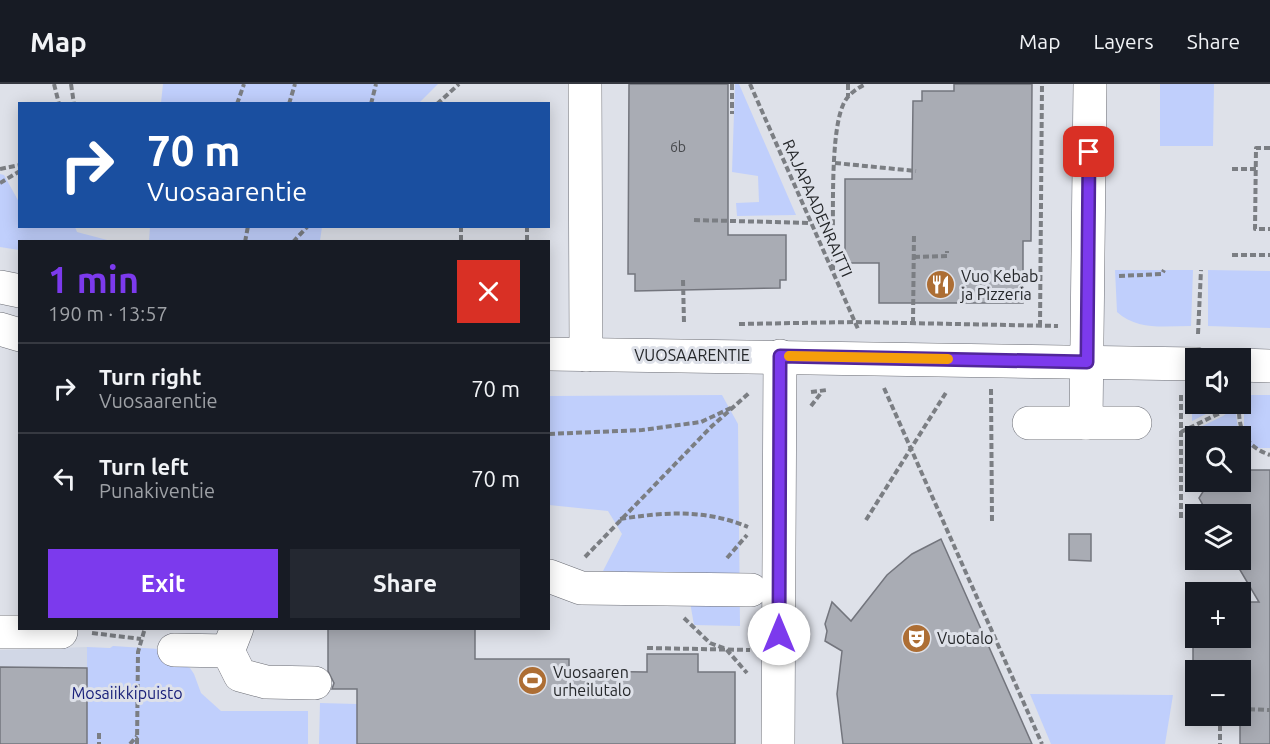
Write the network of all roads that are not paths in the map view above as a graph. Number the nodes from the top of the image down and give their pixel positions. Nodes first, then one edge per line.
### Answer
1 (585, 84) edge
2 (1090, 84) edge
3 (0, 287) edge
4 (18, 291) edge
5 (0, 329) edge
6 (18, 334) edge
7 (550, 354) edge
8 (586, 354) junction
9 (780, 356) junction
10 (1087, 362) junction
11 (1185, 364) edge
12 (1251, 365) edge
13 (1270, 366) edge
14 (1029, 423) dead end
15 (1086, 423) junction
16 (1135, 423) dead end
17 (550, 576) edge
18 (751, 590) dead end
19 (0, 632) edge
20 (61, 632) road end
21 (233, 640) edge
22 (174, 650) dead end
23 (315, 683) dead end
24 (778, 744) edge

1 - 8 street
2 - 10 street
3 - 4 street
5 - 6 street
7 - 8 street, VUOSAARENTIE
8 - 9 street, VUOSAARENTIE
9 - 10 street, VUOSAARENTIE
9 - 24 street
10 - 11 street, VUOSAARENTIE
10 - 15 street
12 - 13 street
14 - 15 street
15 - 16 street
17 - 18 street
19 - 20 street
21 - 22 street
21 - 23 street

